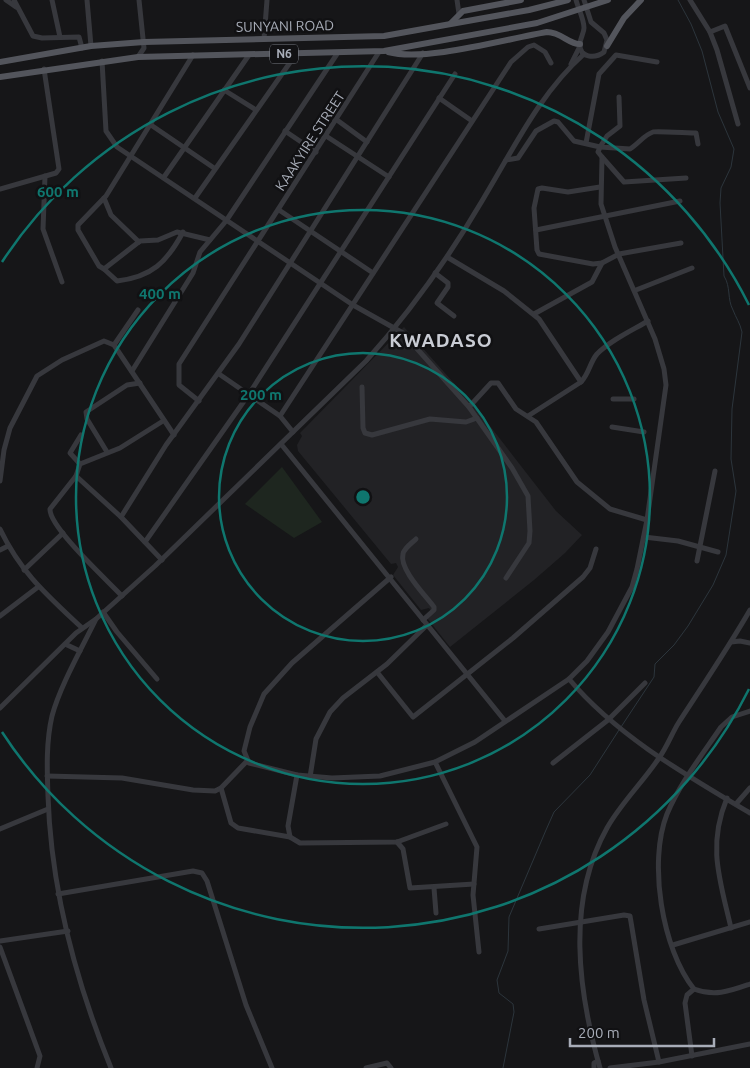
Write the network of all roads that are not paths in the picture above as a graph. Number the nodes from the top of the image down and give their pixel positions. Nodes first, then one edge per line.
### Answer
1 (6, 0) edge
2 (14, 0) edge
3 (52, 0) edge
4 (87, 0) edge
5 (139, 0) edge
6 (267, 0) edge
7 (457, 0) edge
8 (521, 0) edge
9 (568, 0) edge
10 (576, 0) edge
11 (584, 0) edge
12 (608, 0) edge
13 (641, 0) edge
14 (690, 0) edge
15 (17, 7) junction
16 (459, 14) junction
17 (450, 24) junction
18 (710, 32) junction
19 (60, 37) junction
20 (264, 39) junction
21 (144, 42) junction
22 (580, 45) junction
23 (91, 46) junction
24 (607, 46) junction
25 (82, 48) junction
26 (382, 52) junction
27 (423, 53) junction
28 (249, 54) junction
29 (296, 54) junction
30 (337, 54) junction
31 (584, 54) junction
32 (194, 55) junction
33 (138, 57) junction
34 (102, 61) junction
35 (0, 62) edge
36 (657, 62) dead end
37 (551, 63) dead end
38 (570, 67) junction
39 (44, 69) junction
40 (454, 74) dead end
41 (0, 77) edge
42 (750, 88) edge
43 (224, 90) junction
44 (619, 97) dead end
45 (439, 98) junction
46 (256, 110) junction
47 (337, 120) junction
48 (472, 120) junction
49 (151, 124) junction
50 (738, 124) dead end
51 (286, 132) junction
52 (326, 136) junction
53 (367, 142) junction
54 (586, 143) junction
55 (698, 144) dead end
56 (600, 147) junction
57 (183, 148) junction
58 (316, 152) junction
59 (131, 156) junction
60 (358, 157) junction
61 (602, 157) junction
62 (506, 160) junction
63 (214, 168) junction
64 (45, 176) junction
65 (164, 177) junction
66 (389, 177) junction
67 (686, 178) dead end
68 (600, 187) junction
69 (0, 189) edge
70 (104, 198) junction
71 (194, 198) junction
72 (680, 201) dead end
73 (279, 210) junction
74 (604, 216) junction
75 (226, 221) junction
76 (536, 230) junction
77 (183, 232) junction
78 (311, 232) junction
79 (210, 240) junction
80 (258, 241) junction
81 (139, 242) junction
82 (681, 243) dead end
83 (341, 252) junction
84 (619, 254) junction
85 (447, 257) junction
86 (291, 263) junction
87 (602, 263) junction
88 (692, 268) dead end
89 (104, 269) junction
90 (435, 273) junction
91 (373, 274) junction
92 (62, 282) dead end
93 (321, 284) junction
94 (636, 290) junction
95 (353, 305) junction
96 (138, 310) dead end
97 (534, 314) junction
98 (454, 316) dead end
99 (648, 322) junction
100 (394, 330) junction
101 (114, 345) junction
102 (132, 371) junction
103 (219, 374) junction
104 (140, 382) junction
105 (581, 382) junction
106 (362, 387) dead end
107 (249, 394) junction
108 (613, 399) dead end
109 (634, 399) dead end
110 (199, 401) junction
111 (469, 407) junction
112 (280, 416) junction
113 (528, 416) junction
114 (477, 418) junction
115 (163, 421) junction
116 (612, 428) dead end
117 (293, 432) junction
118 (644, 432) dead end
119 (81, 435) dead end
120 (174, 435) junction
121 (281, 444) junction
122 (107, 452) junction
123 (80, 464) junction
124 (715, 471) dead end
125 (76, 476) junction
126 (0, 481) edge
127 (121, 517) junction
128 (647, 520) junction
129 (0, 529) edge
130 (63, 533) junction
131 (644, 537) junction
132 (416, 539) dead end
133 (145, 542) junction
134 (8, 546) junction
135 (701, 546) junction
136 (596, 549) dead end
137 (0, 550) edge
138 (718, 552) dead end
139 (162, 560) junction
140 (696, 561) dead end
141 (24, 570) junction
142 (391, 577) junction
143 (506, 578) dead end
144 (38, 587) junction
145 (122, 596) junction
146 (750, 610) edge
147 (103, 612) junction
148 (0, 616) edge
149 (96, 619) junction
150 (423, 620) junction
151 (427, 625) junction
152 (82, 628) junction
153 (731, 642) junction
154 (750, 643) edge
155 (65, 644) junction
156 (80, 651) junction
157 (377, 672) junction
158 (467, 674) junction
159 (157, 679) dead end
160 (568, 679) junction
161 (644, 683) dead end
162 (0, 708) edge
163 (750, 712) edge
164 (608, 720) junction
165 (505, 721) junction
166 (660, 757) junction
167 (247, 761) junction
168 (435, 762) junction
169 (552, 763) dead end
170 (297, 775) junction
171 (47, 776) junction
172 (689, 776) junction
173 (310, 777) junction
174 (221, 788) junction
175 (750, 788) edge
176 (727, 798) junction
177 (736, 804) junction
178 (48, 810) junction
179 (750, 813) edge
180 (446, 824) dead end
181 (0, 829) edge
182 (290, 838) junction
183 (397, 842) junction
184 (474, 884) junction
185 (434, 888) junction
186 (58, 894) junction
187 (436, 913) dead end
188 (750, 922) edge
189 (579, 923) junction
190 (731, 928) junction
191 (540, 929) dead end
192 (68, 931) junction
193 (0, 941) edge
194 (672, 945) junction
195 (0, 947) edge
196 (479, 952) dead end
197 (750, 984) edge
198 (694, 989) junction
199 (750, 1044) edge
200 (692, 1056) junction
201 (598, 1061) junction
202 (659, 1062) junction
203 (37, 1068) edge
204 (111, 1068) edge
205 (272, 1068) edge
206 (366, 1068) edge
207 (392, 1068) edge
208 (594, 1068) edge
209 (600, 1068) edge
210 (610, 1068) edge

1 - 15 street
2 - 15 street
3 - 19 street
4 - 23 street
5 - 21 street
6 - 20 street
7 - 16 street
8 - 16 main road
9 - 17 main road, SUNYANI ROAD / N6
10 - 22 street
11 - 24 street
12 - 26 main road, N6
13 - 24 main road
14 - 18 street
15 - 19 street
16 - 17 main road
17 - 20 main road, SUNYANI ROAD / N6
18 - 42 street
18 - 50 street
19 - 25 street
20 - 21 main road, SUNYANI ROAD / N6
21 - 23 main road, SUNYANI ROAD / N6
21 - 33 street
22 - 27 main road
22 - 31 street
22 - 38 street
23 - 25 main road, SUNYANI ROAD / N6
24 - 31 street
25 - 35 main road, SUNYANI ROAD / N6
26 - 27 main road
26 - 30 main road, N6
26 - 47 street, KAAKYIRE STREET
27 - 53 street
28 - 29 main road, N6
28 - 32 main road, N6
28 - 43 street
29 - 30 main road, N6
29 - 46 street
30 - 51 street
31 - 38 street
32 - 33 main road, N6
32 - 49 street
33 - 34 main road, N6
34 - 39 main road, N6
34 - 59 street
36 - 54 street
37 - 48 street
38 - 62 street
39 - 41 main road, N6
39 - 64 street
40 - 45 street
43 - 46 street
43 - 57 street
44 - 56 street
45 - 48 street
45 - 66 street
46 - 63 street
47 - 52 street, KAAKYIRE STREET
47 - 53 street
48 - 91 street
49 - 57 street
49 - 59 street
51 - 58 street
51 - 75 street
52 - 58 street, KAAKYIRE STREET
52 - 60 street
53 - 60 street
54 - 56 street
54 - 62 street
55 - 56 street
56 - 61 street
57 - 63 street
57 - 65 street
58 - 73 street, KAAKYIRE STREET
59 - 65 street
59 - 70 street
60 - 66 street
60 - 78 street
61 - 67 street
61 - 68 street
62 - 85 street
63 - 71 street
64 - 69 street
64 - 92 street
65 - 71 street
66 - 83 street
68 - 74 street
68 - 76 street
70 - 81 street
70 - 89 street
71 - 75 street
72 - 74 street
73 - 78 street
73 - 80 street, KAAKYIRE STREET
74 - 76 street
74 - 84 street
75 - 79 street
75 - 80 street
76 - 87 street
77 - 79 street
77 - 81 street
77 - 89 street
78 - 83 street
78 - 86 street
79 - 102 street
80 - 86 street
80 - 110 street, KAAKYIRE STREET
81 - 89 street
82 - 84 street
83 - 91 street
83 - 93 street
84 - 87 street
84 - 94 street
85 - 90 street
85 - 97 street
86 - 93 street
86 - 103 street
87 - 97 street
88 - 94 street
90 - 98 street
90 - 100 street
91 - 95 street
93 - 95 street
93 - 107 street
94 - 99 street
95 - 100 street
95 - 112 street
96 - 101 street
97 - 105 street
99 - 105 street
99 - 128 street
100 - 111 street
100 - 117 street
101 - 102 street
101 - 126 street
102 - 104 street
103 - 107 street
103 - 110 street
104 - 115 street
104 - 122 street
105 - 113 street
106 - 114 street
107 - 112 street
107 - 133 street
108 - 109 street
110 - 120 street
111 - 113 street
111 - 114 street
112 - 117 street
113 - 128 street
114 - 143 street
115 - 120 street
115 - 122 street
116 - 118 street
117 - 121 street
119 - 123 street
120 - 127 street
121 - 139 street
121 - 142 street
122 - 123 street
123 - 125 street
124 - 135 street
125 - 127 street
125 - 130 street
127 - 133 street
128 - 131 street
129 - 134 street
130 - 141 street
130 - 145 street
131 - 135 street
131 - 160 street
132 - 150 street
133 - 139 street
134 - 137 street
134 - 141 street
135 - 138 street
135 - 140 street
136 - 158 street
139 - 145 street
141 - 144 street
142 - 150 street
142 - 167 street
144 - 148 street
144 - 152 street
145 - 147 street
146 - 153 street
147 - 149 street
147 - 159 street
149 - 152 street
149 - 156 street
150 - 151 street
151 - 157 street
151 - 158 street
152 - 155 street
153 - 154 street
153 - 166 street
155 - 156 street
155 - 162 street
156 - 171 street
157 - 158 street
157 - 173 street
158 - 165 street
160 - 164 street
160 - 165 street
161 - 164 street
163 - 172 street
164 - 166 street
164 - 169 street
165 - 168 street
166 - 172 street
166 - 189 street
167 - 170 street
167 - 174 street
168 - 173 street
168 - 184 street
170 - 173 street
170 - 182 street
171 - 174 street
171 - 178 street
172 - 176 street
172 - 194 street
174 - 182 street
175 - 177 street
176 - 177 street
176 - 190 street
177 - 179 street
178 - 181 street
178 - 186 street
180 - 183 street
182 - 183 street
183 - 185 street
184 - 185 street
184 - 196 street
185 - 187 street
186 - 192 street
186 - 205 street
188 - 190 street
189 - 191 street
189 - 201 street
189 - 202 street
190 - 194 street
192 - 193 street
192 - 204 street
194 - 198 street
195 - 203 street
197 - 198 street
198 - 200 street
199 - 200 street
200 - 202 street
201 - 208 street
201 - 209 street
202 - 210 street
206 - 207 street

